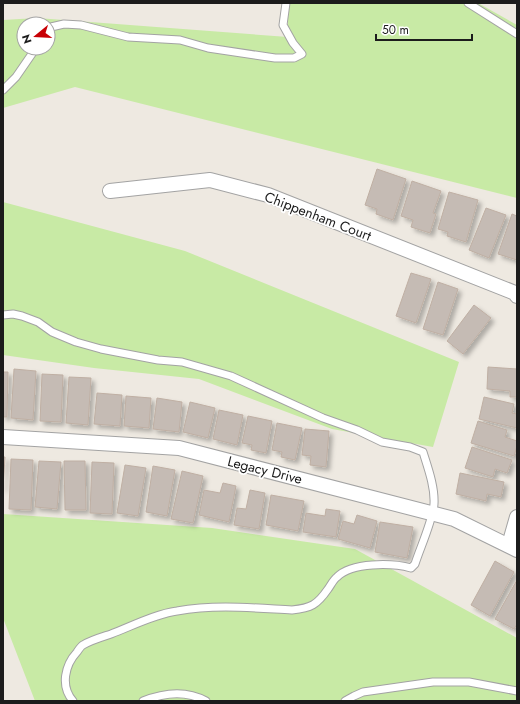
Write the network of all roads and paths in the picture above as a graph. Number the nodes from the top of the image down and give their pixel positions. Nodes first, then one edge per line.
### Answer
1 (286, 3) edge
2 (468, 3) edge
3 (56, 26) edge
4 (517, 34) edge
5 (30, 56) edge
6 (3, 90) edge
7 (110, 191) dead end
8 (517, 296) edge
9 (3, 315) edge
10 (3, 437) edge
11 (432, 513) junction
12 (517, 517) edge
13 (513, 548) edge
14 (517, 691) edge
15 (73, 701) edge
16 (143, 701) edge
17 (206, 701) edge
18 (345, 701) edge

1 - 3 lane
2 - 4 lane
5 - 6 lane
7 - 8 street, Chippenham Court
9 - 11 lane
10 - 11 street, Legacy Drive
11 - 13 street, Legacy Drive
11 - 15 lane
12 - 13 street
14 - 18 lane
16 - 17 lane

